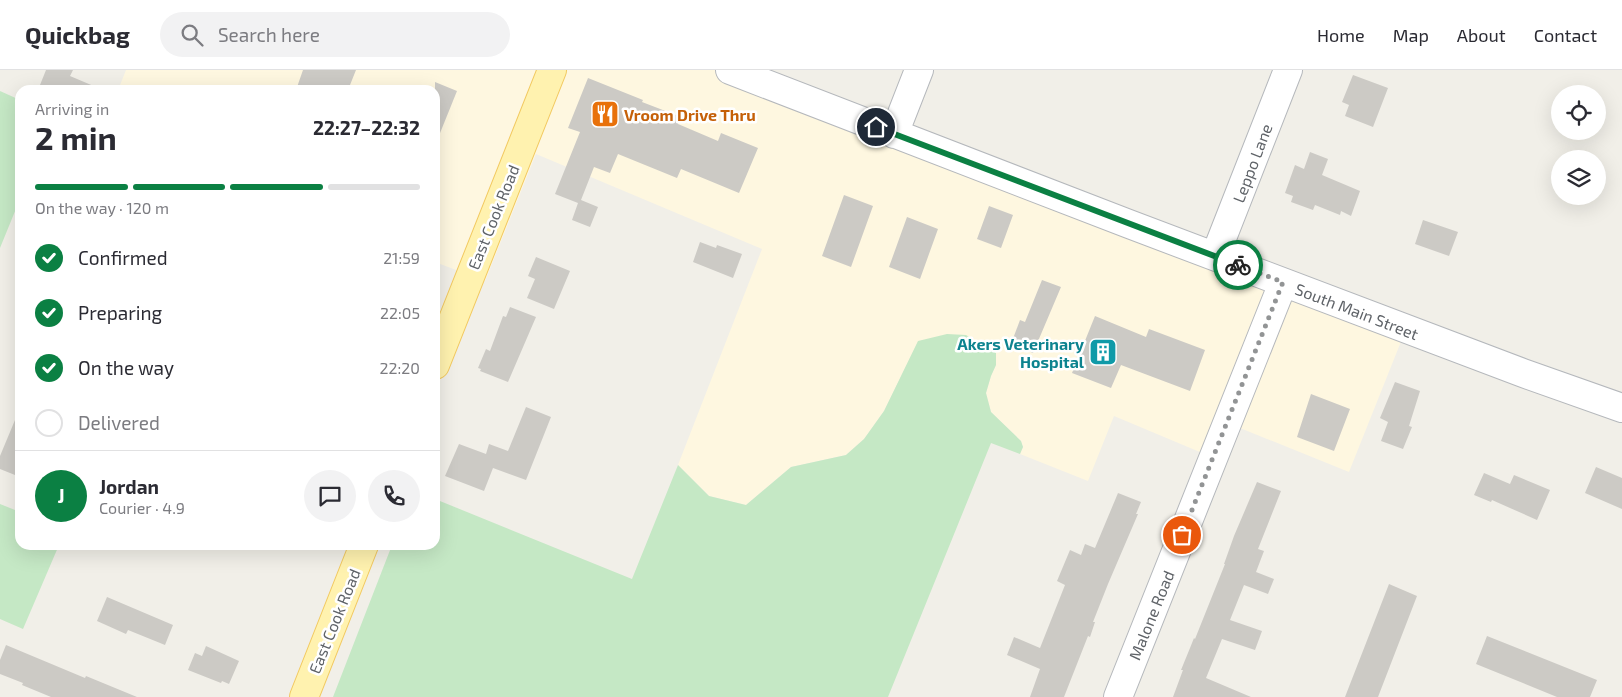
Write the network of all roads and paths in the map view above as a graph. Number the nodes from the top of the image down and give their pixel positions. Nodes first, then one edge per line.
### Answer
1 (552, 70) edge
2 (730, 70) edge
3 (919, 70) edge
4 (1288, 70) edge
5 (894, 134) junction
6 (1215, 256) junction
7 (1283, 282) junction
8 (440, 352) edge
9 (1622, 408) edge
10 (362, 550) edge
11 (304, 697) edge
12 (1118, 697) edge

1 - 8 main road, East Cook Road
2 - 5 street, South Main Street
3 - 5 street
4 - 6 street, Leppo Lane
5 - 6 street, South Main Street
6 - 7 street, South Main Street
7 - 9 street, South Main Street
7 - 12 street, Malone Road
10 - 11 main road, East Cook Road

